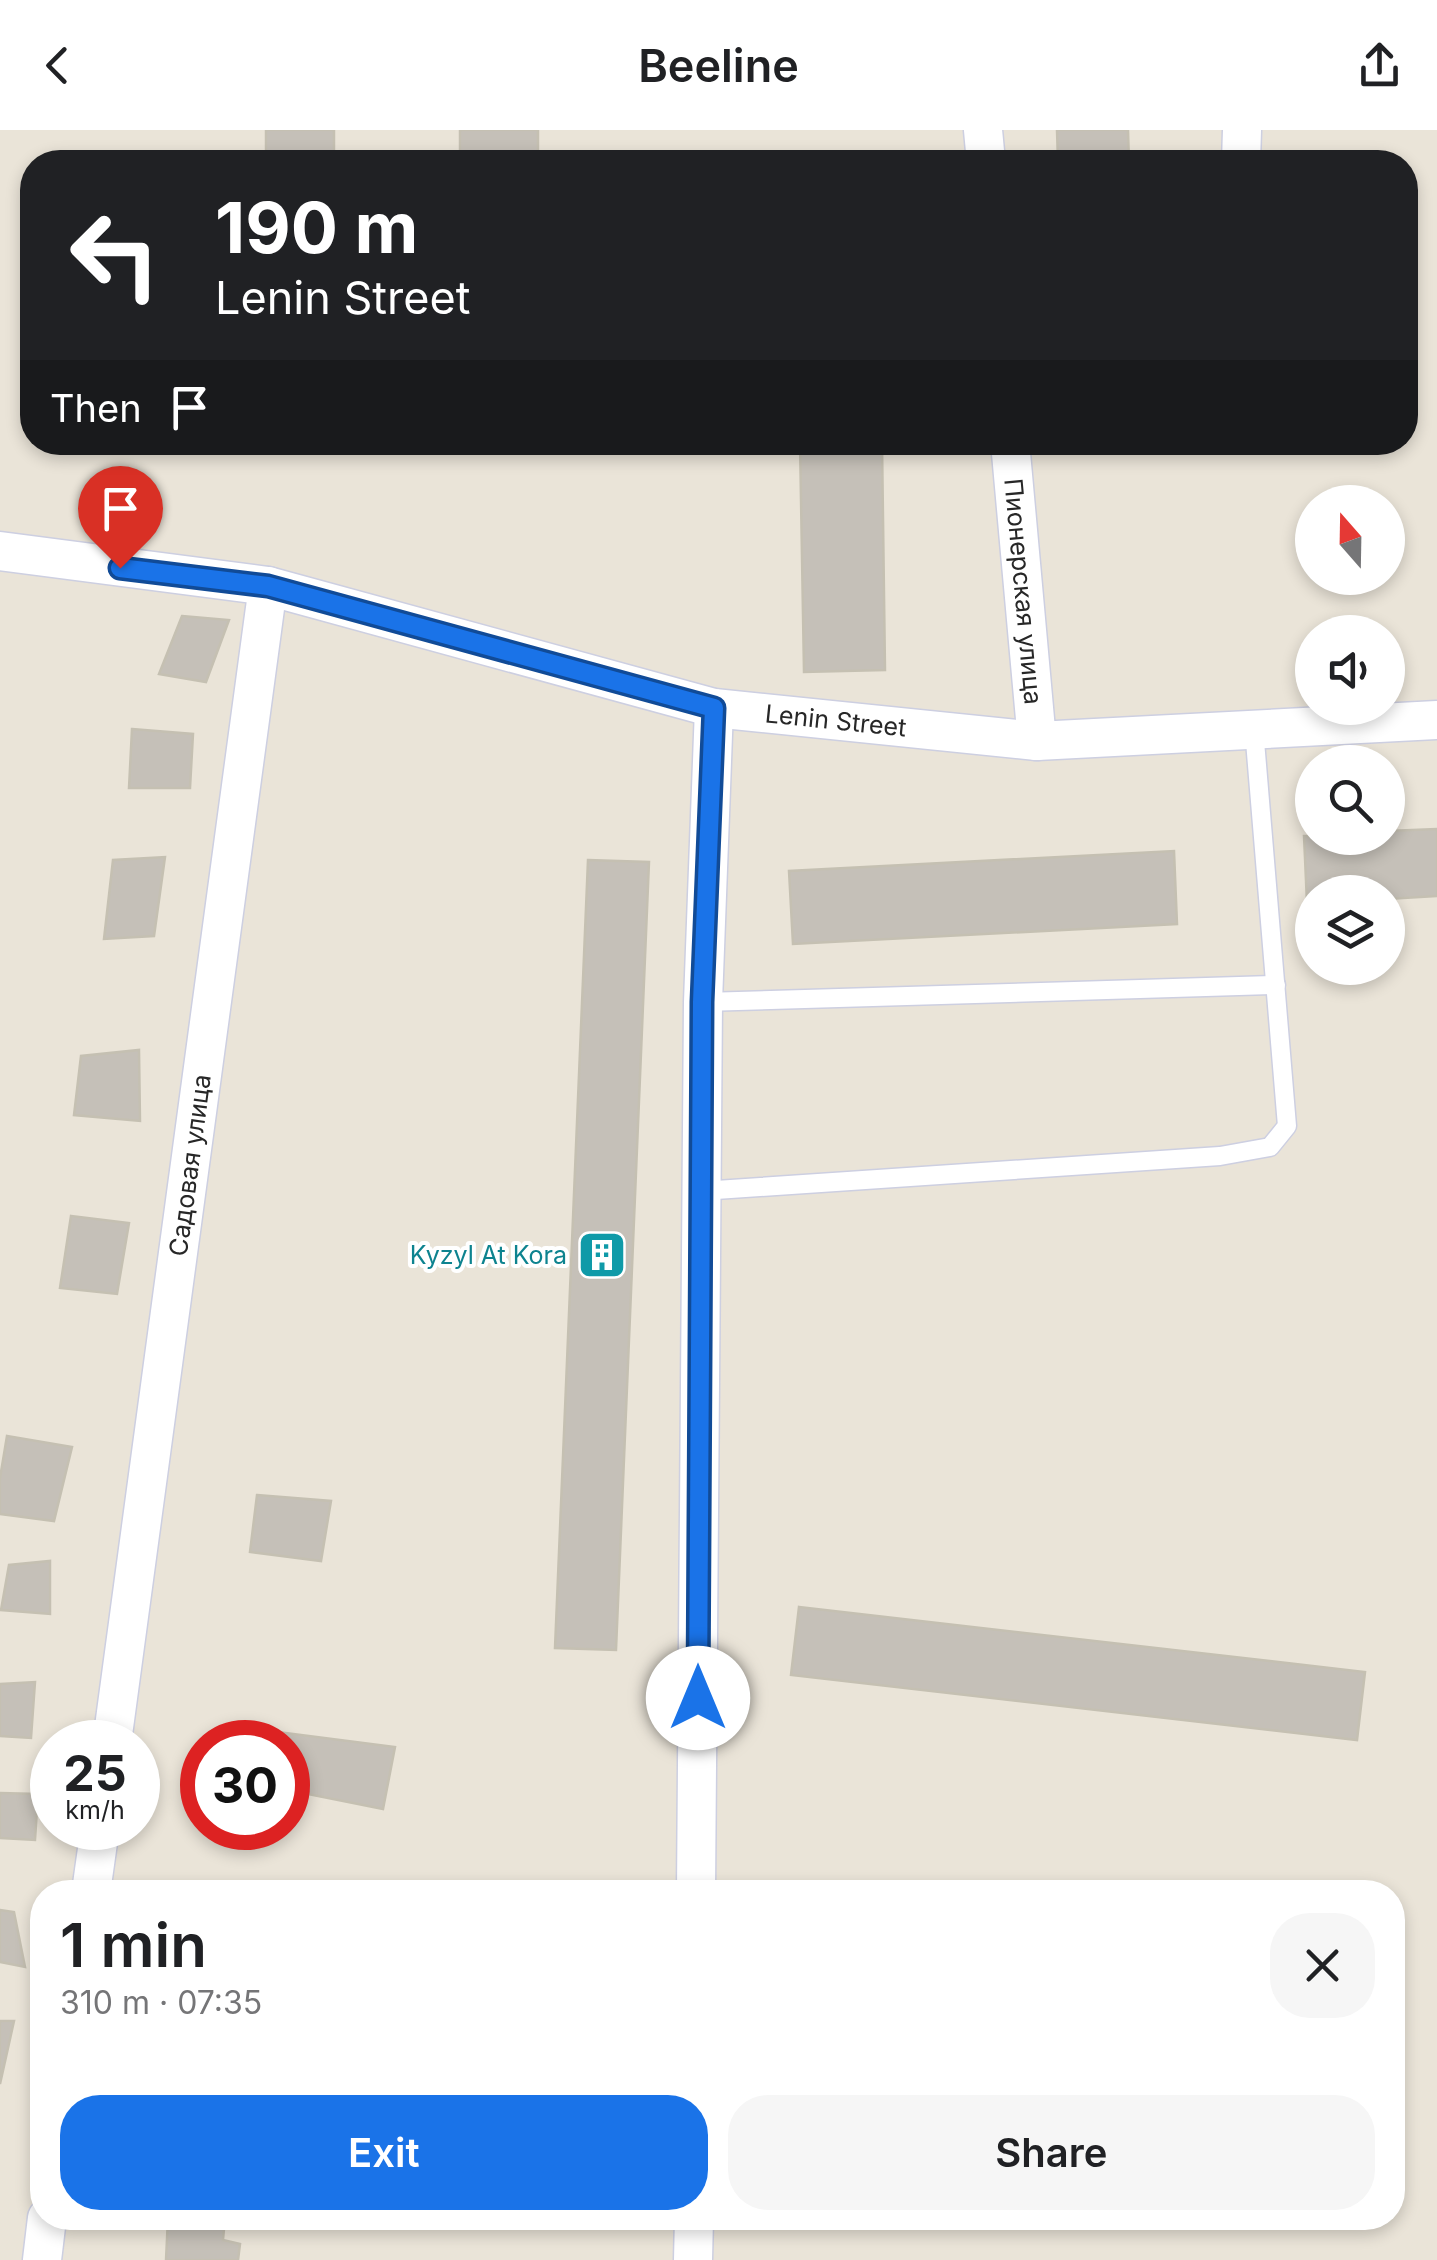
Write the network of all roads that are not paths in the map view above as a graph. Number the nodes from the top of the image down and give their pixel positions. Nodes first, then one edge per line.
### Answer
1 (1011, 455) edge
2 (3, 554) edge
3 (268, 586) junction
4 (714, 708) junction
5 (1437, 720) edge
6 (1254, 730) junction
7 (1037, 741) junction
8 (1276, 985) junction
9 (702, 1002) junction
10 (701, 1191) junction
11 (115, 1720) edge
12 (97, 1850) edge
13 (94, 1880) edge
14 (696, 1880) edge
15 (46, 2230) edge
16 (694, 2230) edge
17 (42, 2260) edge
18 (693, 2260) edge

1 - 7 street, Пионерская улица
2 - 3 street, Lenin Street
3 - 4 street, Lenin Street
3 - 11 street, Садовая улица
4 - 7 street, Lenin Street
4 - 9 street
5 - 6 street, Lenin Street
6 - 7 street, Lenin Street
6 - 8 lane
8 - 9 lane
8 - 10 lane
9 - 10 street
10 - 14 street
12 - 13 street
15 - 17 street
16 - 18 street

